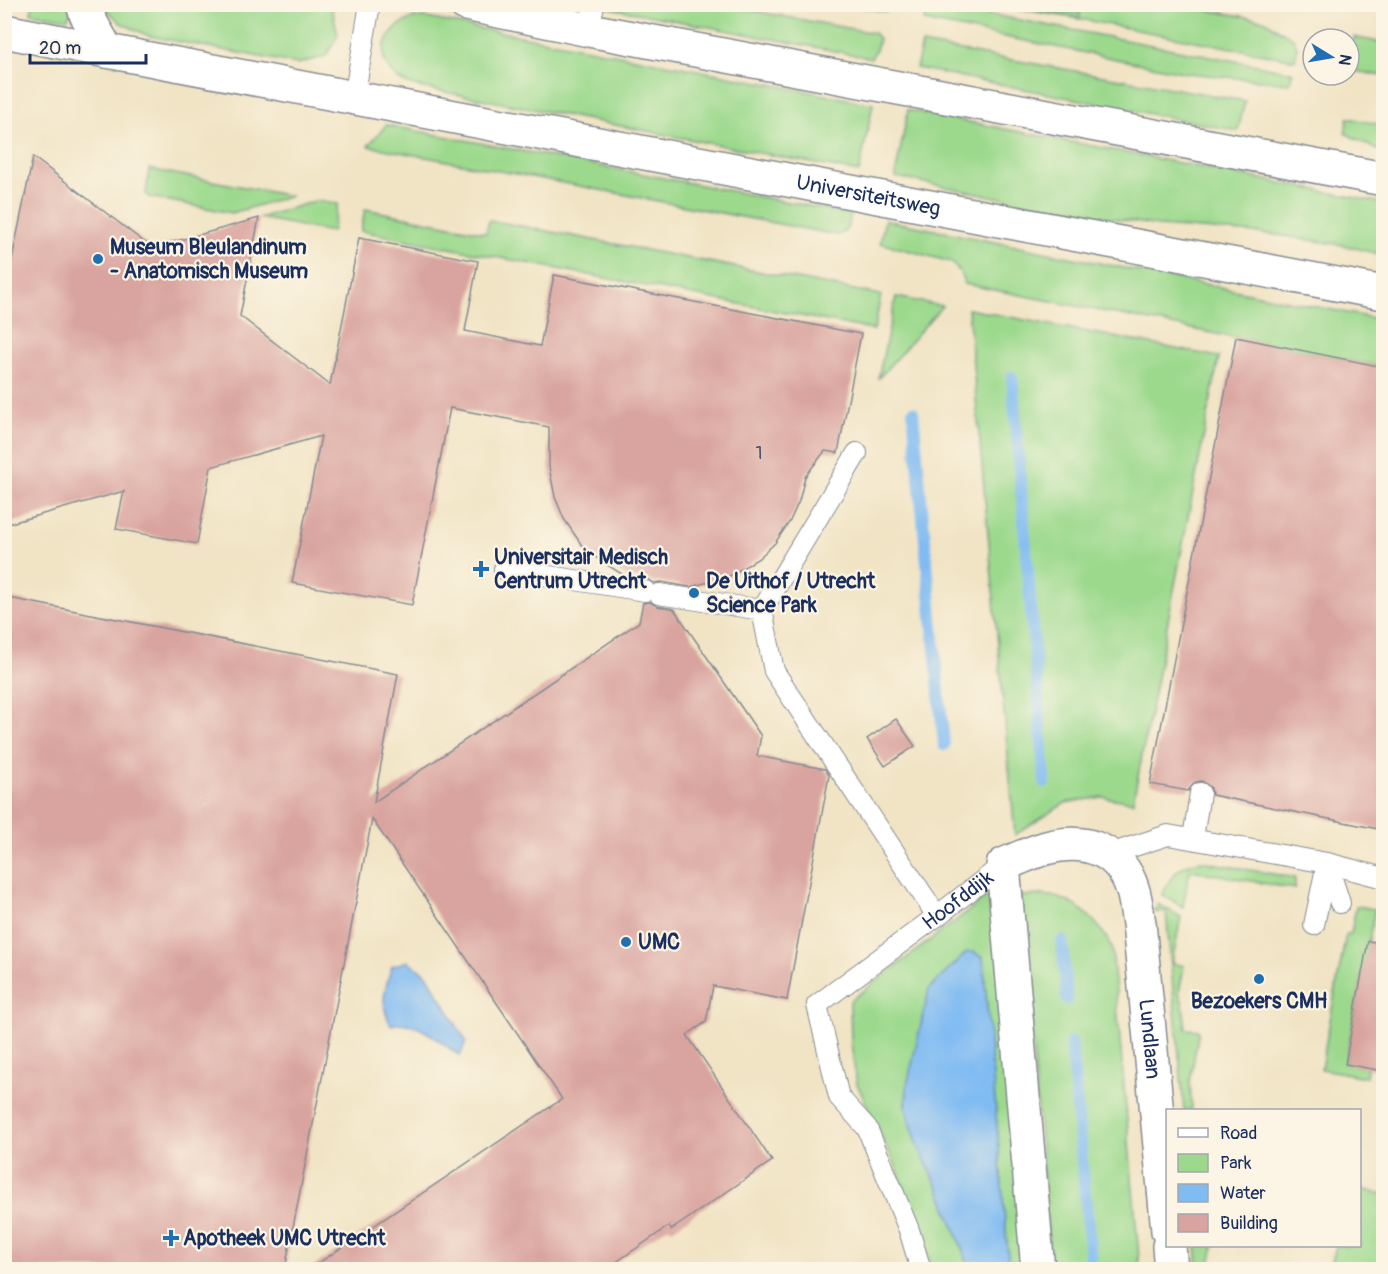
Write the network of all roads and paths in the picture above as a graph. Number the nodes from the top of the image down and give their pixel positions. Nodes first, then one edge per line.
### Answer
1 (83, 4) edge
2 (370, 4) edge
3 (466, 4) edge
4 (592, 17) edge
5 (4, 31) edge
6 (107, 51) junction
7 (354, 98) junction
8 (1383, 179) edge
9 (1383, 293) edge
10 (856, 453) dead end
11 (504, 569) dead end
12 (762, 610) junction
13 (1200, 793) dead end
14 (1193, 838) junction
15 (1110, 854) junction
16 (1327, 863) junction
17 (1003, 865) junction
18 (1383, 878) edge
19 (1340, 903) dead end
20 (937, 916) junction
21 (1314, 925) dead end
22 (1166, 1220) edge
23 (1169, 1247) edge
24 (921, 1269) edge
25 (1038, 1269) edge
26 (1171, 1269) edge

1 - 6 main road
2 - 7 lane
3 - 4 main road
4 - 8 main road
5 - 6 main road, Universiteitsweg
6 - 7 main road, Universiteitsweg
7 - 9 main road, Universiteitsweg
10 - 12 lane
11 - 12 lane
12 - 20 lane
13 - 14 lane
14 - 15 lane
14 - 16 lane
15 - 17 main road
15 - 22 main road, Lundlaan
16 - 18 lane
16 - 19 lane
16 - 21 lane
17 - 20 lane, Hoofddijk
17 - 25 main road, Hoofddijk
20 - 24 lane, Hoofddijk
23 - 26 main road

